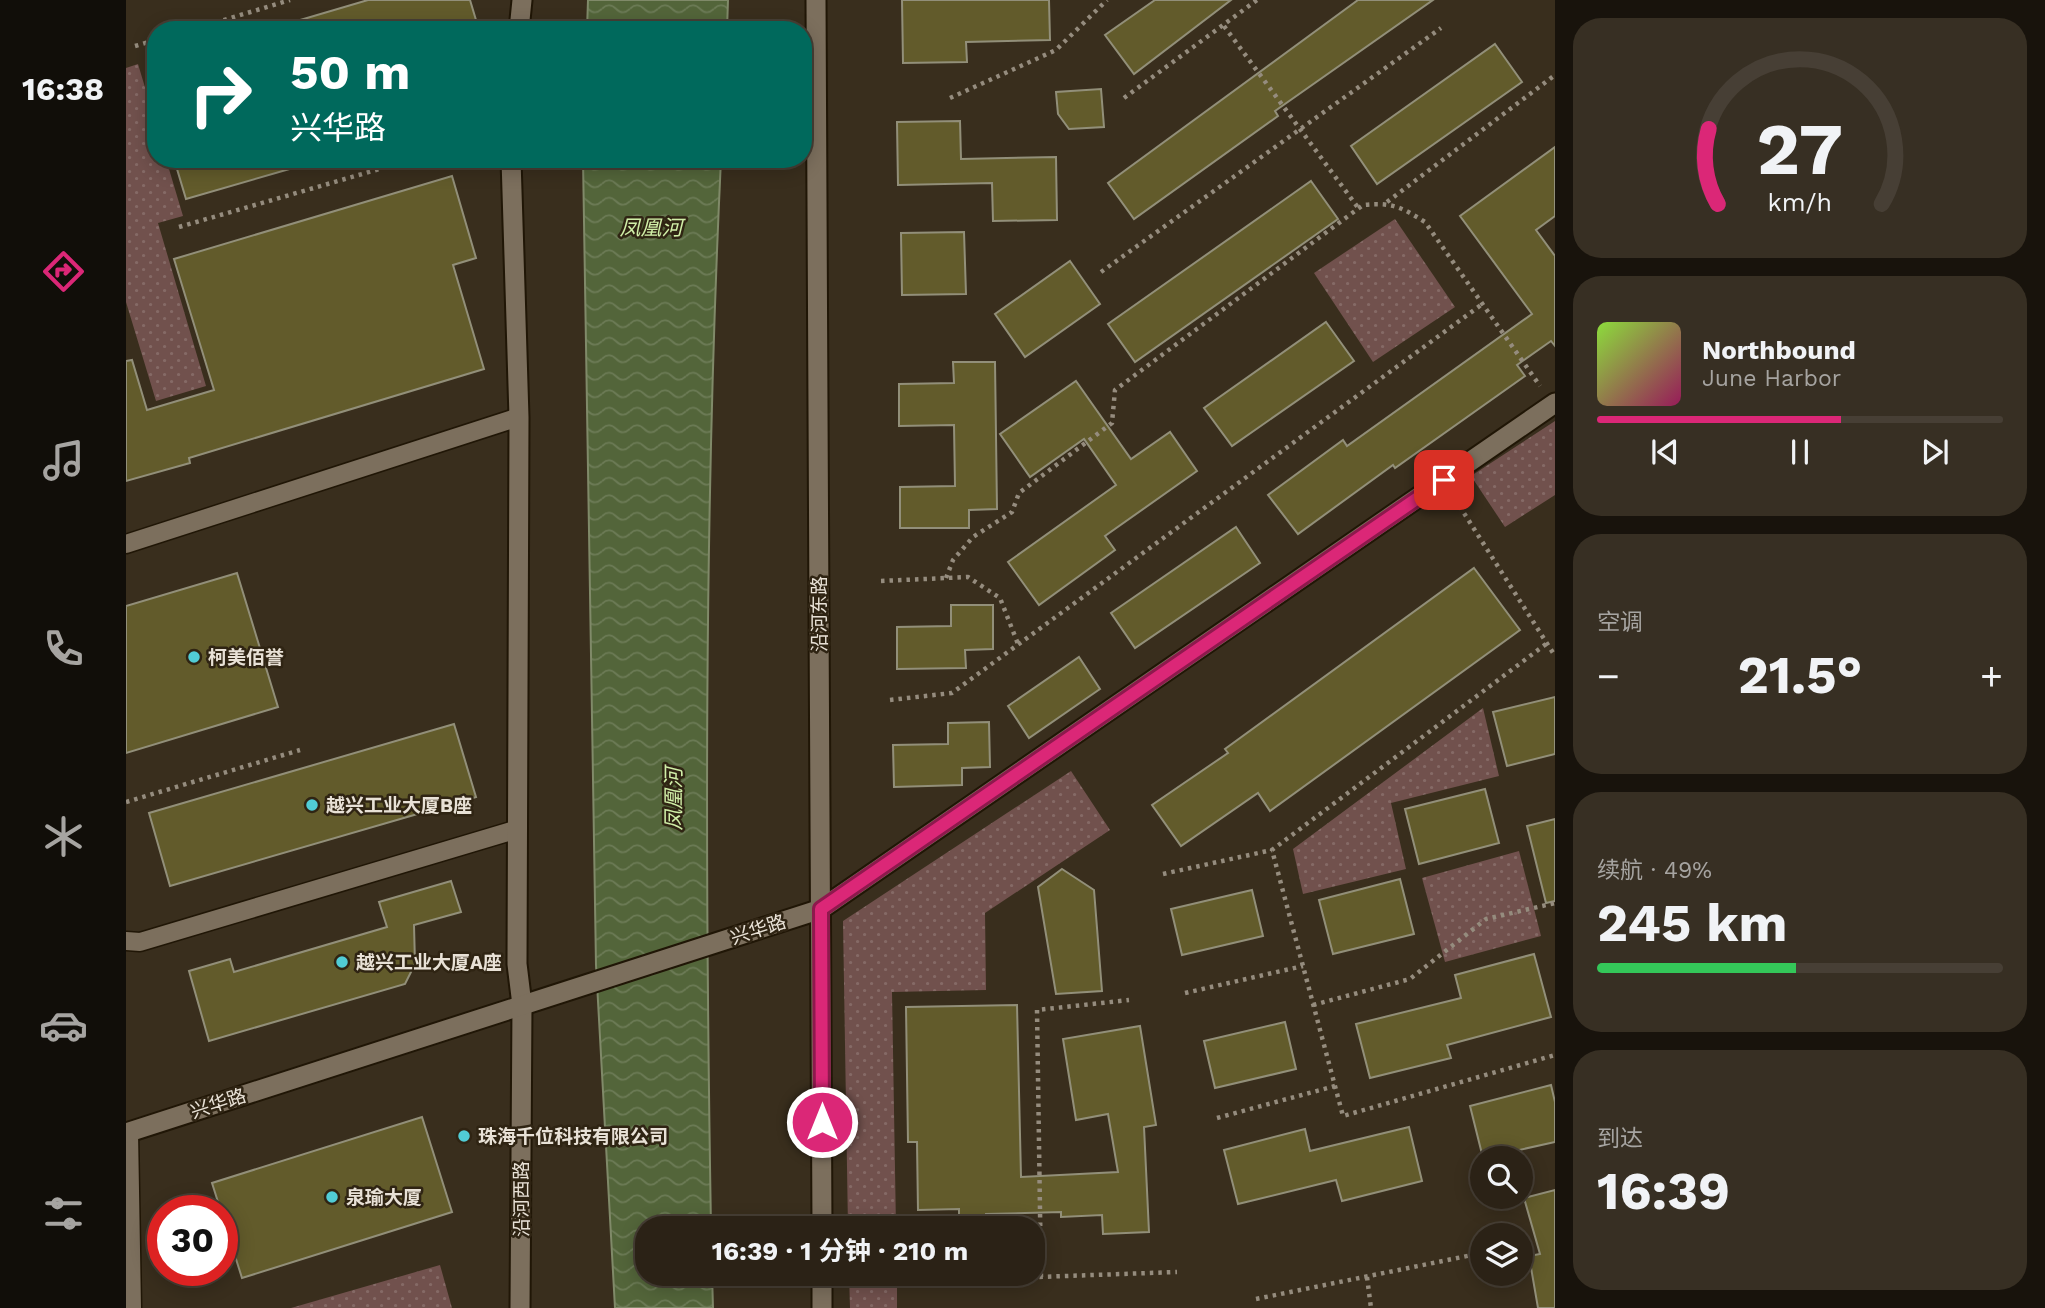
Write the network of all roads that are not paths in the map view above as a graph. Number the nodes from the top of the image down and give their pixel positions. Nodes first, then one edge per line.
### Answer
1 (522, 0) edge
2 (816, 0) edge
3 (520, 21) edge
4 (511, 168) edge
5 (1554, 404) edge
6 (519, 417) junction
7 (126, 544) edge
8 (518, 829) junction
9 (821, 909) junction
10 (126, 941) edge
11 (522, 1005) junction
12 (127, 1132) edge
13 (822, 1216) edge
14 (822, 1286) edge
15 (132, 1308) edge
16 (520, 1308) edge
17 (822, 1308) edge

1 - 3 street
2 - 9 street, 沿河东路
4 - 6 street, 沿河西路
5 - 9 street, 兴华路
6 - 7 lane
6 - 8 street, 沿河西路
8 - 10 lane
8 - 11 street, 沿河西路
9 - 11 street, 兴华路
9 - 13 street, 沿河东路
11 - 12 street, 兴华路
11 - 16 street, 沿河西路
12 - 15 lane
14 - 17 street

